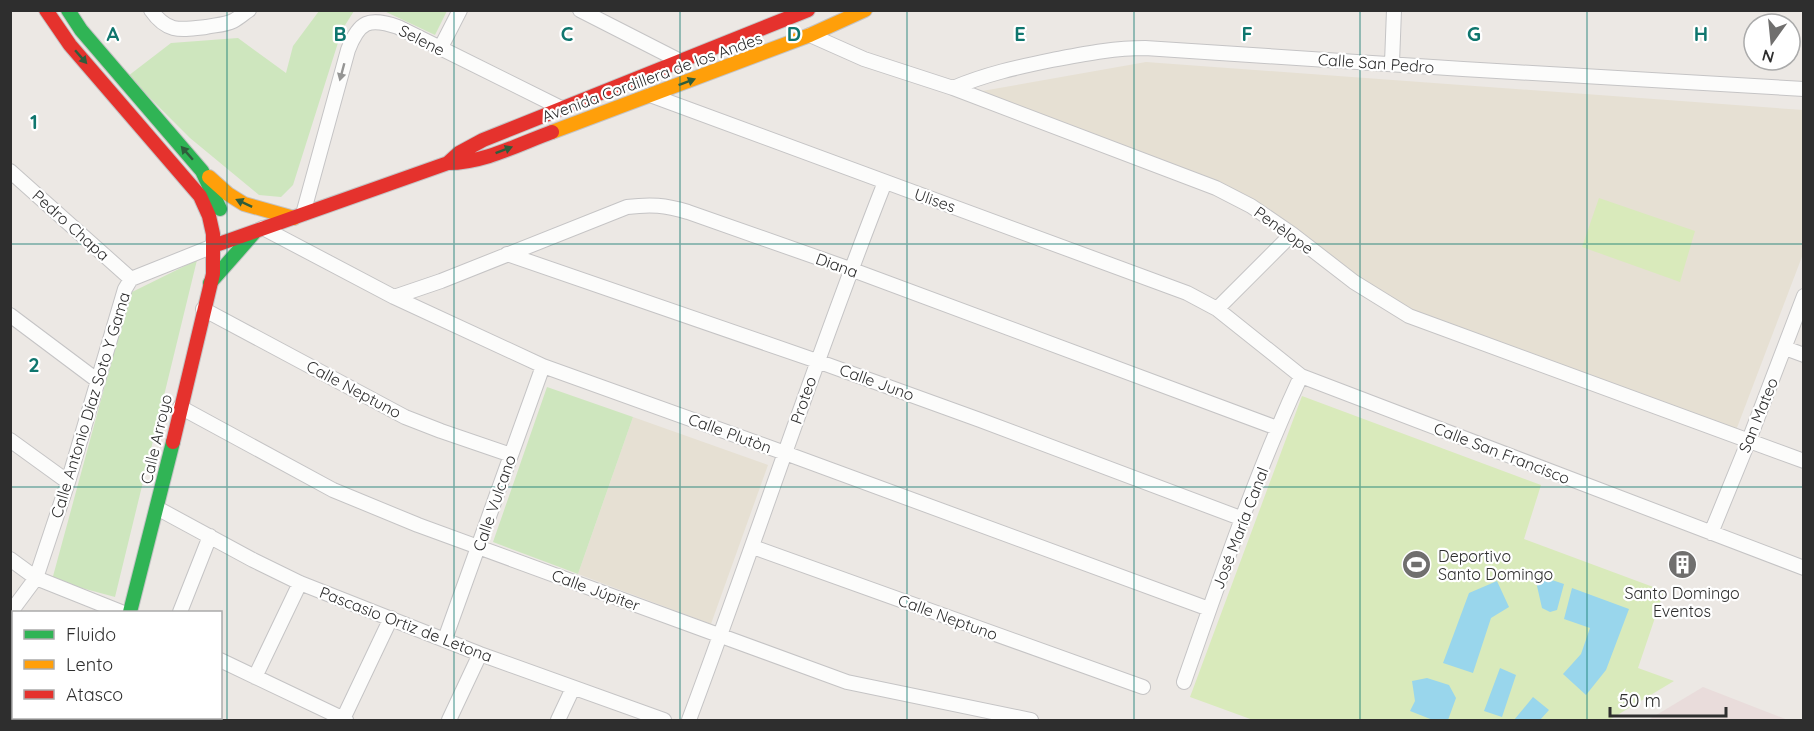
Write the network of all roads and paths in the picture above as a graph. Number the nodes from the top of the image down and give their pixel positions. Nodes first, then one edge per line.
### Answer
1 (46, 10) edge
2 (68, 10) edge
3 (151, 10) edge
4 (249, 10) edge
5 (460, 10) edge
6 (580, 10) edge
7 (865, 10) edge
8 (1394, 10) edge
9 (808, 11) edge
10 (810, 35) junction
11 (440, 49) junction
12 (680, 61) junction
13 (1392, 63) junction
14 (954, 88) junction
15 (1803, 89) edge
16 (650, 95) junction
17 (563, 109) junction
18 (448, 163) junction
19 (10, 171) edge
20 (202, 171) junction
21 (885, 182) junction
22 (200, 196) junction
23 (298, 216) junction
24 (228, 224) junction
25 (260, 229) junction
26 (1292, 234) junction
27 (222, 243) junction
28 (507, 254) junction
29 (850, 269) junction
30 (212, 278) junction
31 (131, 279) junction
32 (1803, 296) edge
33 (394, 297) junction
34 (203, 309) junction
35 (1217, 309) junction
36 (10, 315) edge
37 (1785, 348) junction
38 (1803, 355) edge
39 (817, 361) junction
40 (543, 366) junction
41 (1301, 376) junction
42 (98, 381) junction
43 (180, 406) junction
44 (1277, 428) junction
45 (10, 440) edge
46 (1749, 440) junction
47 (785, 453) junction
48 (511, 455) junction
49 (1803, 461) edge
50 (68, 482) junction
51 (157, 508) junction
52 (1243, 519) junction
53 (1711, 533) junction
54 (210, 536) junction
55 (479, 546) junction
56 (753, 547) junction
57 (10, 559) edge
58 (1803, 568) edge
59 (36, 578) junction
60 (300, 583) junction
61 (1209, 609) junction
62 (118, 611) edge
63 (130, 611) edge
64 (180, 611) edge
65 (10, 613) edge
66 (392, 618) junction
67 (720, 636) junction
68 (445, 639) junction
69 (480, 654) junction
70 (222, 661) edge
71 (255, 677) junction
72 (1184, 682) dead end
73 (1143, 687) dead end
74 (573, 688) junction
75 (345, 720) edge
76 (449, 720) edge
77 (558, 720) edge
78 (664, 720) edge
79 (689, 720) edge
80 (1031, 720) edge

1 -> 22 street
20 -> 2 street
3 - 4 street
5 - 11 street
6 - 12 street
7 - 10 street, Avenida Cordillera de los Andes
8 - 13 street
9 - 12 street, Avenida Cordillera de los Andes
10 - 14 street, Penèlope
16 -> 10 street, Avenida Cordillera de los Andes
11 - 17 street, Selene
11 -> 23 street, Selene
12 - 17 street, Avenida Cordillera de los Andes
13 - 14 street, Calle San Pedro
13 - 15 street, Calle San Pedro
14 - 26 street, Penèlope
18 -> 16 street, Avenida Cordillera de los Andes
16 - 21 street, Ulises
17 - 18 street, Avenida Cordillera de los Andes
18 - 23 street, Avenida Cordillera de los Andes
19 - 31 street, Pedro Chapa
23 -> 20 street
20 - 24 street
21 - 29 street, Proteo
21 - 35 street, Ulises
22 - 24 street
22 - 27 street
23 - 25 street, Avenida Cordillera de los Andes
24 - 25 street
24 - 27 street
25 - 27 street, Avenida Cordillera de los Andes
25 - 30 street
25 - 33 street, Calle Plutòn
26 - 35 street
26 - 46 street, Penèlope
27 - 30 street, Calle Arroyo
27 - 31 street, Calle Antonio Díaz Soto Y Gama
28 - 29 street, Diana
28 - 33 street, Diana
28 - 39 street, Calle Juno
29 - 39 street, Proteo
29 - 44 street, Diana
30 - 34 street, Calle Arroyo
31 - 42 street, Calle Antonio Díaz Soto Y Gama
32 - 37 street, San Mateo
33 - 40 street, Calle Plutòn
34 - 43 street, Calle Arroyo
34 - 48 street, Calle Neptuno
35 - 41 street, Calle San Francisco
36 - 42 street
37 - 38 street
37 - 46 street, San Mateo
39 - 47 street, Proteo
39 - 52 street, Calle Juno
40 - 47 street, Calle Plutòn
40 - 48 street, Calle Vulcano
41 - 44 street, José María Canal
41 - 53 street, Calle San Francisco
42 - 50 street, Calle Antonio Díaz Soto Y Gama
43 - 51 street, Calle Arroyo
43 - 55 street, Calle Júpiter
44 - 52 street, José María Canal
45 - 50 street
46 - 49 street, Penèlope
46 - 53 street, San Mateo
47 - 56 street, Proteo
47 - 61 street, Calle Plutòn
48 - 55 street, Calle Vulcano
50 - 59 street, Calle Antonio Díaz Soto Y Gama
51 - 54 street, Pascasio Ortiz de Letona
51 - 63 street, Calle Arroyo
52 - 61 street, José María Canal
53 - 58 street, Calle San Francisco
54 - 60 street, Pascasio Ortiz de Letona
54 - 64 street
55 - 67 street, Calle Júpiter
55 - 68 street, Calle Vulcano
56 - 67 street, Proteo
56 - 73 street, Calle Neptuno
57 - 59 street
59 - 62 street
59 - 65 street, Calle Antonio Díaz Soto Y Gama
60 - 66 street, Pascasio Ortiz de Letona
60 - 71 street
61 - 72 street, José María Canal
66 - 68 street, Pascasio Ortiz de Letona
66 - 75 street
67 - 79 street, Proteo
67 - 80 street, Calle Júpiter
68 - 69 street, Pascasio Ortiz de Letona
69 - 74 street, Pascasio Ortiz de Letona
69 - 76 street
70 - 71 street
71 - 75 street
74 - 77 street
74 - 78 street, Pascasio Ortiz de Letona

